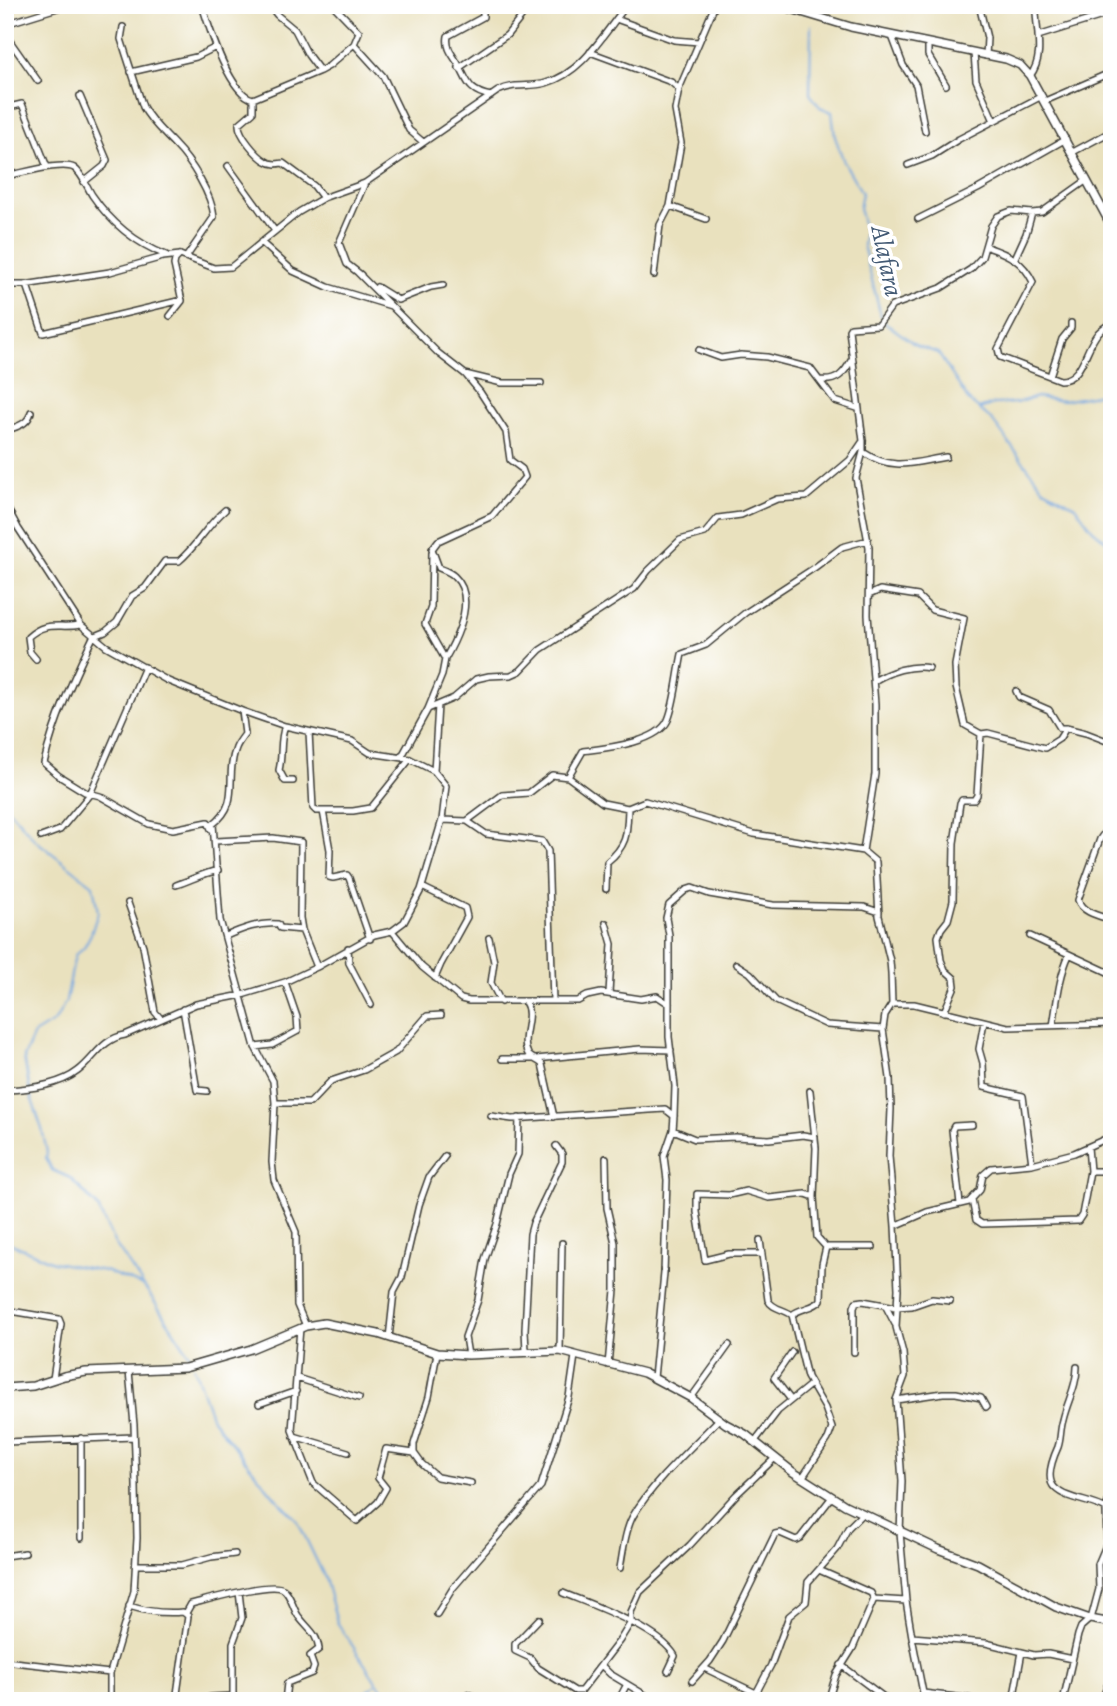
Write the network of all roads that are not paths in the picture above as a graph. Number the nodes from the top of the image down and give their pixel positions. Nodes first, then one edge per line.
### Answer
1 (67, 5) edge
2 (202, 5) edge
3 (269, 5) edge
4 (333, 5) edge
5 (483, 5) edge
6 (531, 5) edge
7 (627, 5) edge
8 (715, 5) edge
9 (778, 5) edge
10 (979, 5) edge
11 (1036, 5) edge
12 (1112, 13) edge
13 (616, 19) junction
14 (123, 27) dead end
15 (5, 33) edge
16 (891, 36) junction
17 (1038, 36) junction
18 (699, 42) junction
19 (354, 44) junction
20 (928, 44) junction
21 (216, 47) junction
22 (590, 52) junction
23 (974, 53) junction
24 (986, 56) junction
25 (459, 68) junction
26 (320, 71) junction
27 (131, 72) junction
28 (1112, 72) edge
29 (1030, 76) junction
30 (38, 81) dead end
31 (946, 85) dead end
32 (678, 89) junction
33 (80, 96) dead end
34 (491, 96) junction
35 (253, 99) junction
36 (1043, 99) junction
37 (5, 108) edge
38 (995, 121) junction
39 (925, 131) dead end
40 (1112, 131) edge
41 (1066, 139) junction
42 (423, 142) junction
43 (1073, 152) junction
44 (908, 165) dead end
45 (228, 166) dead end
46 (47, 167) junction
47 (5, 176) edge
48 (1087, 180) junction
49 (84, 182) junction
50 (365, 183) junction
51 (323, 198) junction
52 (670, 206) junction
53 (1032, 213) junction
54 (706, 219) dead end
55 (918, 219) dead end
56 (1112, 227) edge
57 (275, 230) junction
58 (261, 242) junction
59 (987, 247) junction
60 (183, 255) junction
61 (170, 256) junction
62 (1015, 258) junction
63 (358, 273) junction
64 (654, 275) dead end
65 (5, 285) edge
66 (27, 285) junction
67 (443, 285) dead end
68 (182, 300) junction
69 (394, 307) junction
70 (170, 316) dead end
71 (1112, 322) edge
72 (1070, 323) dead end
73 (699, 350) dead end
74 (852, 359) junction
75 (465, 374) junction
76 (1050, 376) junction
77 (820, 380) junction
78 (541, 383) dead end
79 (857, 408) junction
80 (30, 412) dead end
81 (5, 431) edge
82 (863, 441) junction
83 (863, 452) junction
84 (946, 457) dead end
85 (5, 504) edge
86 (225, 510) dead end
87 (7, 516) edge
88 (868, 540) junction
89 (432, 549) junction
90 (869, 594) junction
91 (81, 625) junction
92 (93, 637) junction
93 (36, 659) dead end
94 (445, 659) junction
95 (145, 667) junction
96 (929, 668) dead end
97 (874, 681) junction
98 (1016, 691) dead end
99 (438, 705) junction
100 (428, 709) junction
101 (242, 711) junction
102 (285, 726) junction
103 (1066, 728) junction
104 (309, 732) junction
105 (981, 734) junction
106 (1112, 743) edge
107 (402, 756) junction
108 (410, 759) junction
109 (434, 771) junction
110 (568, 777) junction
111 (293, 781) dead end
112 (90, 793) junction
113 (628, 807) junction
114 (323, 811) junction
115 (442, 820) junction
116 (467, 821) junction
117 (1112, 822) edge
118 (41, 836) dead end
119 (216, 841) junction
120 (863, 851) junction
121 (218, 870) junction
122 (176, 885) dead end
123 (422, 887) junction
124 (606, 889) dead end
125 (128, 903) dead end
126 (879, 912) junction
127 (1112, 920) edge
128 (606, 923) dead end
129 (302, 930) junction
130 (392, 931) junction
131 (226, 936) junction
132 (1030, 936) dead end
133 (489, 938) dead end
134 (370, 939) junction
135 (348, 948) junction
136 (1069, 955) junction
137 (736, 964) dead end
138 (317, 967) junction
139 (1112, 974) edge
140 (435, 978) junction
141 (285, 982) junction
142 (608, 993) junction
143 (242, 995) junction
144 (501, 1002) junction
145 (525, 1002) junction
146 (554, 1002) junction
147 (669, 1004) junction
148 (892, 1004) junction
149 (371, 1005) dead end
150 (183, 1009) junction
151 (944, 1012) junction
152 (441, 1015) dead end
153 (161, 1019) junction
154 (984, 1022) junction
155 (1112, 1024) edge
156 (1053, 1026) junction
157 (883, 1029) junction
158 (255, 1046) junction
159 (671, 1050) junction
160 (502, 1059) dead end
161 (536, 1059) junction
162 (5, 1090) edge
163 (207, 1091) dead end
164 (810, 1091) dead end
165 (275, 1103) junction
166 (491, 1116) dead end
167 (674, 1116) junction
168 (554, 1117) junction
169 (519, 1118) junction
170 (972, 1125) dead end
171 (673, 1130) junction
172 (1112, 1136) edge
173 (815, 1137) junction
174 (556, 1146) dead end
175 (1088, 1147) junction
176 (445, 1156) dead end
177 (606, 1158) dead end
178 (1032, 1164) junction
179 (1090, 1171) junction
180 (1112, 1171) edge
181 (814, 1197) junction
182 (972, 1200) junction
183 (960, 1204) junction
184 (895, 1226) junction
185 (760, 1240) dead end
186 (562, 1243) dead end
187 (826, 1247) junction
188 (873, 1247) dead end
189 (762, 1254) junction
190 (950, 1301) dead end
191 (885, 1305) junction
192 (896, 1307) junction
193 (5, 1310) edge
194 (792, 1315) junction
195 (303, 1327) junction
196 (896, 1327) junction
197 (389, 1338) junction
198 (729, 1345) dead end
199 (526, 1351) junction
200 (560, 1351) junction
201 (792, 1352) dead end
202 (854, 1352) dead end
203 (437, 1353) junction
204 (468, 1355) junction
205 (575, 1356) junction
206 (608, 1365) junction
207 (1077, 1367) dead end
208 (129, 1371) junction
209 (297, 1378) junction
210 (654, 1378) junction
211 (53, 1379) junction
212 (810, 1385) junction
213 (5, 1388) edge
214 (296, 1391) junction
215 (359, 1398) dead end
216 (691, 1398) junction
217 (791, 1400) junction
218 (896, 1400) junction
219 (259, 1404) dead end
220 (986, 1407) dead end
221 (719, 1419) junction
222 (295, 1436) junction
223 (134, 1437) junction
224 (80, 1438) junction
225 (755, 1441) junction
226 (5, 1442) edge
227 (348, 1452) dead end
228 (414, 1453) junction
229 (775, 1458) junction
230 (802, 1478) junction
231 (471, 1483) dead end
232 (1112, 1489) edge
233 (832, 1497) junction
234 (1106, 1509) junction
235 (862, 1514) junction
236 (900, 1532) junction
237 (81, 1538) dead end
238 (25, 1553) dead end
239 (235, 1554) dead end
240 (5, 1556) edge
241 (135, 1565) junction
242 (620, 1568) dead end
243 (819, 1570) junction
244 (239, 1592) junction
245 (563, 1592) dead end
246 (874, 1599) junction
247 (906, 1601) junction
248 (129, 1606) junction
249 (186, 1613) junction
250 (437, 1614) dead end
251 (539, 1619) dead end
252 (1090, 1619) junction
253 (631, 1622) junction
254 (1112, 1622) edge
255 (912, 1637) junction
256 (1022, 1652) junction
257 (1072, 1659) junction
258 (5, 1661) edge
259 (601, 1665) junction
260 (841, 1665) junction
261 (704, 1668) junction
262 (668, 1671) dead end
263 (1112, 1672) edge
264 (110, 1673) junction
265 (692, 1681) dead end
266 (627, 1684) junction
267 (756, 1693) junction
268 (923, 1693) junction
269 (469, 1694) dead end
270 (110, 1701) edge
271 (176, 1701) edge
272 (195, 1701) edge
273 (285, 1701) edge
274 (484, 1701) edge
275 (618, 1701) edge
276 (655, 1701) edge
277 (751, 1701) edge
278 (828, 1701) edge
279 (889, 1701) edge
280 (921, 1701) edge
281 (989, 1701) edge
282 (1013, 1701) edge
283 (1063, 1701) edge
284 (1102, 1701) edge

1 - 15 street
2 - 21 street
3 - 26 street
4 - 19 street
5 - 25 street
6 - 25 street
7 - 13 street
8 - 18 street
9 - 16 street
10 - 24 street
11 - 17 street
12 - 17 street
13 - 18 street
13 - 22 street
14 - 27 street
15 - 30 street
16 - 20 street
16 - 39 street
17 - 29 street
18 - 32 street
19 - 26 street
19 - 42 street
20 - 23 street
20 - 31 street
21 - 27 street
21 - 35 street
22 - 32 street
22 - 34 street
23 - 24 street
23 - 38 street
24 - 29 street
25 - 34 street
26 - 35 street
27 - 60 street
28 - 36 street
29 - 36 street
32 - 52 street
33 - 49 street
34 - 42 street
35 - 51 street
36 - 38 street
36 - 41 street
37 - 46 street
38 - 44 street
40 - 43 street
41 - 43 street
41 - 55 street
42 - 50 street
43 - 48 street
45 - 57 street
46 - 47 street
46 - 49 street
48 - 53 street
48 - 56 street
49 - 61 street
50 - 51 street
50 - 63 street
51 - 57 street
52 - 54 street
52 - 64 street
53 - 59 street
53 - 62 street
57 - 58 street
58 - 60 street
58 - 69 street
59 - 62 street
59 - 74 street
60 - 61 street
60 - 68 street
61 - 66 street
62 - 76 street
63 - 67 street
63 - 69 street
65 - 66 street
66 - 68 street
68 - 70 street
69 - 75 street
71 - 76 street
72 - 76 street
73 - 77 street
74 - 77 street
74 - 79 street
75 - 78 street
75 - 89 street
77 - 79 street
79 - 82 street
80 - 81 street
82 - 83 street
82 - 99 street
83 - 84 street
83 - 88 street
85 - 87 street
86 - 92 street
87 - 91 street
88 - 90 street
88 - 110 street
89 - 94 street
89 - 94 street
90 - 97 street
90 - 105 street
91 - 92 street
91 - 93 street
92 - 95 street
92 - 112 street
94 - 100 street
95 - 101 street
95 - 112 street
96 - 97 street
97 - 120 street
98 - 103 street
99 - 100 street
99 - 109 street
100 - 107 street
101 - 102 street
101 - 119 street
102 - 104 street
102 - 111 street
103 - 105 street
103 - 106 street
104 - 107 street
104 - 114 street
105 - 151 street
107 - 108 street
108 - 109 street
108 - 114 street
109 - 115 street
110 - 113 street
110 - 116 street
112 - 118 street
112 - 119 street
113 - 120 street
113 - 124 street
114 - 134 street
115 - 116 street
115 - 123 street
116 - 146 street
117 - 127 street
119 - 121 street
119 - 129 street
120 - 126 street
121 - 122 street
121 - 131 street
123 - 130 street
123 - 140 street
125 - 153 street
126 - 147 street
126 - 148 street
128 - 142 street
129 - 131 street
129 - 138 street
130 - 134 street
130 - 140 street
131 - 143 street
132 - 136 street
133 - 144 street
134 - 135 street
135 - 138 street
135 - 149 street
136 - 139 street
136 - 156 street
137 - 157 street
138 - 141 street
140 - 144 street
141 - 143 street
141 - 158 street
142 - 146 street
142 - 147 street
143 - 150 street
143 - 158 street
144 - 145 street
145 - 146 street
145 - 161 street
147 - 159 street
148 - 151 street
148 - 157 street
150 - 153 street
150 - 163 street
151 - 154 street
152 - 165 street
153 - 162 street
154 - 156 street
154 - 178 street
155 - 156 street
157 - 184 street
158 - 165 street
159 - 161 street
159 - 167 street
160 - 161 street
161 - 168 street
164 - 173 street
165 - 195 street
166 - 169 street
167 - 168 street
167 - 171 street
168 - 169 street
169 - 204 street
170 - 183 street
171 - 173 street
171 - 210 street
172 - 175 street
173 - 181 street
174 - 199 street
175 - 178 street
175 - 179 street
176 - 197 street
177 - 206 street
178 - 182 street
179 - 180 street
179 - 182 street
181 - 187 street
181 - 189 street
182 - 183 street
183 - 184 street
184 - 192 street
185 - 189 street
186 - 200 street
187 - 188 street
187 - 194 street
189 - 194 street
190 - 192 street
191 - 192 street
191 - 196 street
191 - 202 street
192 - 196 street
193 - 211 street
194 - 212 street
195 - 197 street
195 - 208 street
195 - 209 street
196 - 218 street
197 - 203 street
198 - 216 street
199 - 200 street
199 - 204 street
200 - 205 street
201 - 217 street
203 - 204 street
203 - 228 street
205 - 206 street
205 - 250 street
206 - 210 street
207 - 234 street
208 - 211 street
208 - 223 street
209 - 214 street
209 - 215 street
210 - 216 street
211 - 213 street
212 - 217 street
212 - 230 street
214 - 219 street
214 - 222 street
216 - 221 street
217 - 225 street
218 - 220 street
218 - 236 street
221 - 225 street
221 - 242 street
222 - 227 street
222 - 228 street
223 - 224 street
223 - 241 street
224 - 226 street
224 - 237 street
225 - 229 street
228 - 231 street
229 - 230 street
229 - 253 street
230 - 233 street
232 - 234 street
233 - 235 street
233 - 261 street
234 - 252 street
235 - 236 street
235 - 243 street
236 - 247 street
236 - 252 street
238 - 240 street
239 - 241 street
241 - 248 street
243 - 246 street
243 - 267 street
244 - 249 street
244 - 272 street
244 - 273 street
245 - 253 street
246 - 247 street
246 - 260 street
247 - 255 street
248 - 249 street
248 - 264 street
249 - 271 street
251 - 259 street
252 - 254 street
252 - 257 street
253 - 259 street
253 - 262 street
255 - 256 street
255 - 268 street
256 - 257 street
256 - 282 street
257 - 283 street
258 - 264 street
259 - 266 street
260 - 278 street
260 - 279 street
261 - 265 street
261 - 267 street
263 - 284 street
264 - 270 street
266 - 275 street
266 - 276 street
267 - 277 street
268 - 280 street
268 - 281 street
269 - 274 street

